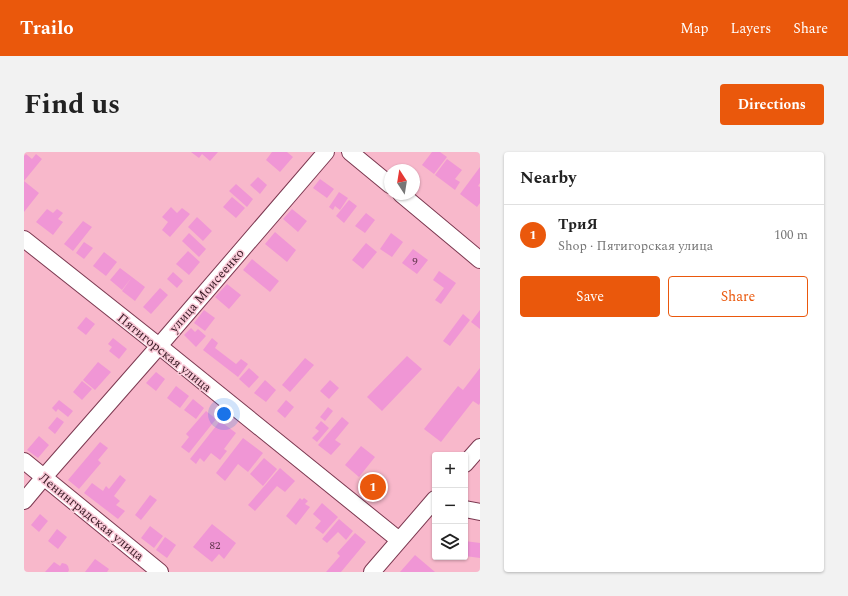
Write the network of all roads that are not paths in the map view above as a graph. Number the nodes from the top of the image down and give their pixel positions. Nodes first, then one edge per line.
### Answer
1 (326, 152) edge
2 (350, 152) edge
3 (384, 180) edge
4 (408, 200) edge
5 (24, 239) edge
6 (480, 260) edge
7 (159, 346) junction
8 (480, 447) edge
9 (24, 461) edge
10 (468, 461) edge
11 (44, 477) junction
12 (24, 501) edge
13 (432, 503) edge
14 (468, 510) edge
15 (480, 512) edge
16 (399, 540) junction
17 (160, 572) edge
18 (372, 572) edge

1 - 7 street, улица Моисеенко
2 - 3 street
4 - 6 street
5 - 7 street, Пятигорская улица
7 - 11 street, улица Моисеенко
7 - 16 street, Пятигорская улица
8 - 10 street
9 - 11 street, Ленинградская улица
11 - 12 street, улица Моисеенко
11 - 17 street, Ленинградская улица
13 - 16 street
14 - 15 street
16 - 18 street

